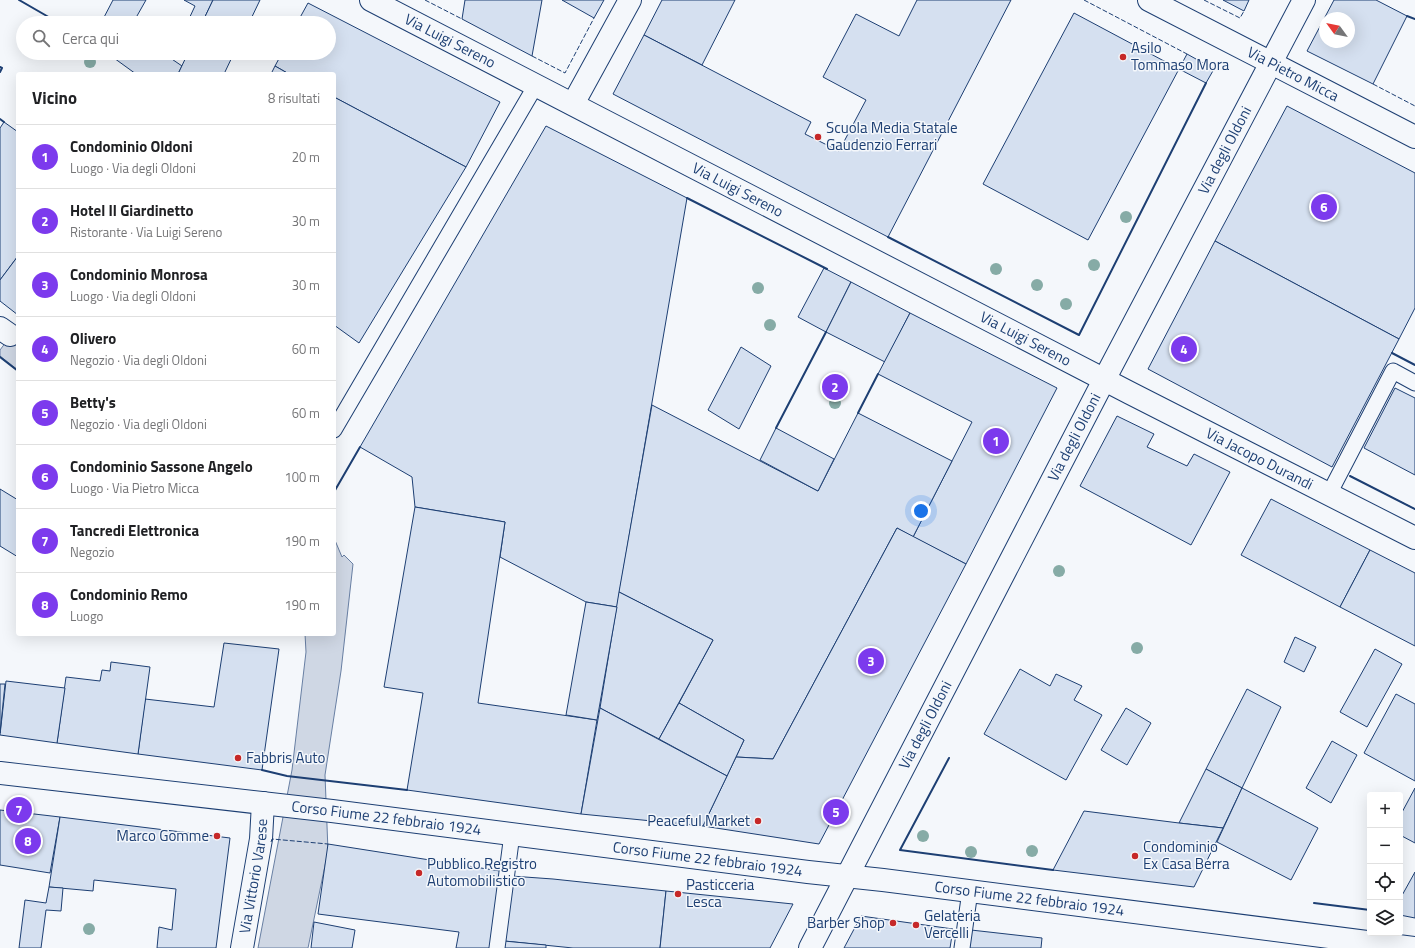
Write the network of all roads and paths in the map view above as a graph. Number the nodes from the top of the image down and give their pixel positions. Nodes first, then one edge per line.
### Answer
1 (372, 0) edge
2 (630, 0) edge
3 (1149, 0) edge
4 (1304, 0) edge
5 (1271, 63) junction
6 (536, 85) junction
7 (573, 104) junction
8 (1415, 137) edge
9 (1104, 380) junction
10 (1415, 383) edge
11 (336, 427) edge
12 (1329, 494) junction
13 (1415, 538) edge
14 (0, 773) edge
15 (263, 803) junction
16 (512, 834) junction
17 (846, 876) junction
18 (970, 892) junction
19 (242, 948) edge
20 (496, 948) edge
21 (810, 948) edge
22 (962, 948) edge
23 (1415, 948) edge

1 - 6 street, Via Luigi Sereno
2 - 7 street
3 - 5 street, Via Pietro Micca
4 - 5 street, Via degli Oldoni
5 - 8 street, Via Pietro Micca
5 - 9 street, Via degli Oldoni
6 - 7 street, Via Luigi Sereno
6 - 11 lane
7 - 9 street, Via Luigi Sereno
9 - 12 street, Via Jacopo Durandi
9 - 17 street, Via degli Oldoni
10 - 12 lane
12 - 13 street, Via Jacopo Durandi
14 - 15 street, Corso Fiume 22 febbraio 1924
15 - 16 street, Corso Fiume 22 febbraio 1924
15 - 19 street, Via Vittorio Varese
16 - 17 street, Corso Fiume 22 febbraio 1924
16 - 20 lane
17 - 18 street, Corso Fiume 22 febbraio 1924
17 - 21 street, Via degli Oldoni
18 - 22 lane
18 - 23 street, Corso Fiume 22 febbraio 1924

